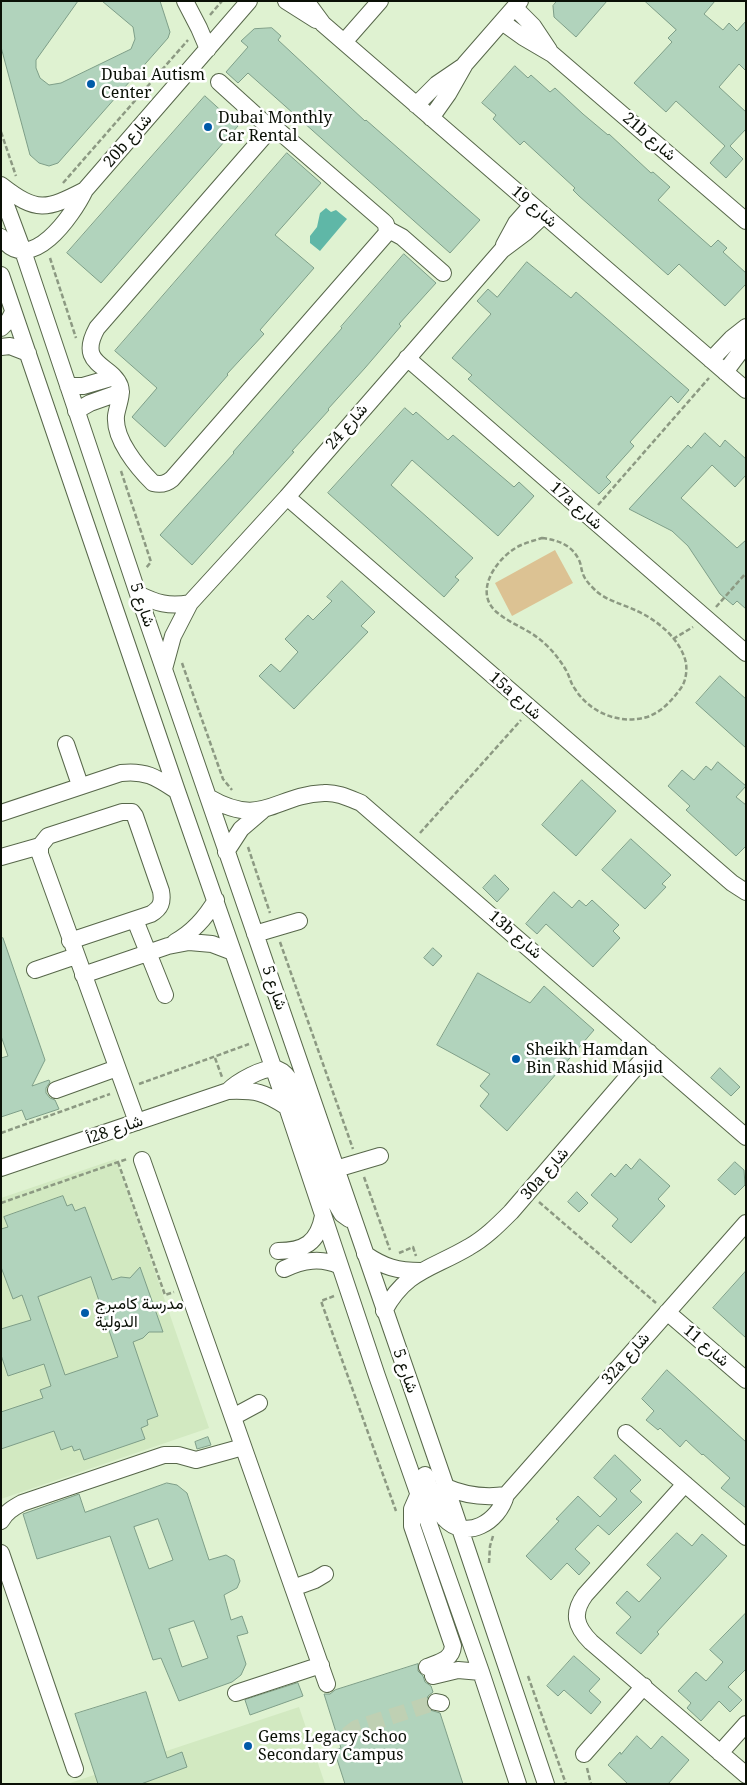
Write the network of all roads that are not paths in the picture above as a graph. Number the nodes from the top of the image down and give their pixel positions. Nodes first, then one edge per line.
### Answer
1 (185, 1) edge
2 (249, 1) edge
3 (286, 1) edge
4 (306, 1) edge
5 (380, 1) edge
6 (517, 4) edge
7 (502, 22) junction
8 (323, 24) junction
9 (344, 42) junction
10 (208, 49) junction
11 (552, 54) junction
12 (465, 64) junction
13 (219, 82) dead end
14 (416, 105) junction
15 (431, 118) junction
16 (272, 130) junction
17 (1, 185) edge
18 (85, 190) junction
19 (1, 192) edge
20 (538, 210) junction
21 (746, 220) edge
22 (387, 229) junction
23 (1, 237) edge
24 (23, 252) junction
25 (443, 273) dead end
26 (1, 275) edge
27 (13, 312) junction
28 (1, 328) edge
29 (746, 328) edge
30 (746, 344) edge
31 (1, 347) edge
32 (28, 353) junction
33 (407, 358) junction
34 (718, 366) junction
35 (118, 384) junction
36 (68, 386) junction
37 (746, 390) edge
38 (76, 412) junction
39 (287, 497) junction
40 (138, 594) junction
41 (190, 603) junction
42 (746, 653) edge
43 (164, 669) junction
44 (66, 744) dead end
45 (80, 786) junction
46 (177, 791) junction
47 (208, 797) junction
48 (262, 811) junction
49 (1, 813) edge
50 (40, 846) junction
51 (226, 852) junction
52 (1, 857) edge
53 (746, 892) edge
54 (216, 900) junction
55 (135, 920) junction
56 (299, 921) dead end
57 (255, 934) junction
58 (168, 946) junction
59 (73, 948) junction
60 (233, 952) junction
61 (149, 953) junction
62 (35, 970) dead end
63 (83, 975) junction
64 (165, 995) dead end
65 (649, 1052) junction
66 (117, 1068) junction
67 (274, 1068) junction
68 (56, 1090) dead end
69 (228, 1091) junction
70 (288, 1107) junction
71 (137, 1122) junction
72 (746, 1137) edge
73 (380, 1156) dead end
74 (136, 1159) road end
75 (1, 1168) edge
76 (336, 1169) junction
77 (323, 1216) junction
78 (354, 1222) junction
79 (746, 1223) edge
80 (278, 1250) dead end
81 (365, 1254) junction
82 (340, 1266) junction
83 (284, 1269) dead end
84 (421, 1271) junction
85 (384, 1311) junction
86 (667, 1312) junction
87 (377, 1376) junction
88 (746, 1380) edge
89 (259, 1403) dead end
90 (233, 1417) junction
91 (626, 1433) dead end
92 (243, 1447) junction
93 (685, 1484) junction
94 (446, 1487) junction
95 (419, 1493) junction
96 (506, 1495) junction
97 (1, 1521) edge
98 (460, 1528) junction
99 (746, 1537) edge
100 (1, 1553) edge
101 (325, 1574) dead end
102 (293, 1588) junction
103 (321, 1665) junction
104 (481, 1672) junction
105 (328, 1684) dead end
106 (644, 1686) junction
107 (236, 1693) dead end
108 (746, 1724) edge
109 (720, 1752) junction
110 (584, 1754) dead end
111 (75, 1769) dead end
112 (746, 1775) edge
113 (518, 1784) edge
114 (546, 1784) edge

1 - 10 street
2 - 10 street, 20b شارع
3 - 8 street, شارع 19
4 - 8 street, شارع 19
5 - 9 street
6 - 7 street
6 - 11 street, 21b شارع
7 - 11 street, 21b شارع
7 - 12 street
8 - 9 street, شارع 19
9 - 14 street, شارع 19
10 - 18 street, 20b شارع
11 - 21 street, 21b شارع
12 - 14 street
12 - 15 street
13 - 16 street
14 - 15 street, شارع 19
15 - 20 street, شارع 19
16 - 22 street
16 - 35 street
17 - 18 street, 20b شارع
18 - 24 street, 20b شارع
19 - 24 street, شارع 5
20 - 33 street, شارع 24
20 - 34 street, شارع 19
22 - 25 street
22 - 35 street
23 - 24 street
24 - 36 street, شارع 5
26 - 27 street, شارع 5
27 - 28 street
27 - 32 street, شارع 5
29 - 34 street
30 - 34 street
31 - 32 street
32 - 46 street, شارع 5
33 - 39 street, شارع 24
33 - 42 street, 17a شارع
34 - 37 street, شارع 19
35 - 36 street
35 - 38 street
36 - 38 street, شارع 5
38 - 40 street, شارع 5
39 - 41 street, شارع 24
39 - 53 street, 15a شارع
40 - 41 street
40 - 43 street, شارع 5
41 - 43 street, شارع 24
43 - 47 street, شارع 5
44 - 45 street
45 - 46 street
45 - 49 street
46 - 54 street, شارع 5
47 - 48 street, 13b شارع
47 - 51 street, شارع 5
48 - 51 street, 13b شارع
48 - 65 street, 13b شارع
50 - 52 street
50 - 55 street
50 - 59 street
51 - 57 street, شارع 5
54 - 58 street
54 - 60 street, شارع 5
55 - 59 street
55 - 61 street
56 - 57 street
57 - 76 street, شارع 5
58 - 60 street
58 - 61 street
59 - 62 street
59 - 63 street
60 - 67 street, شارع 5
61 - 63 street
61 - 64 street
63 - 66 street
65 - 72 street, 13b شارع
65 - 84 street, 30a شارع
66 - 68 street
66 - 71 street
67 - 69 street, شارع 28أ
67 - 70 street, شارع 5
67 - 78 street
69 - 70 street, شارع 28أ
69 - 71 street, شارع 28أ
70 - 77 street, شارع 5
71 - 75 street, شارع 28أ
73 - 76 street
74 - 90 street
76 - 78 street, شارع 5
77 - 80 street
77 - 82 street, شارع 5
78 - 81 street, شارع 5
79 - 86 street, 32a شارع
81 - 84 street, 30a شارع
81 - 85 street, شارع 5
82 - 83 street
82 - 87 street, شارع 5
84 - 85 street, 30a شارع
85 - 94 street, شارع 5
86 - 88 street, شارع 11
86 - 96 street, 32a شارع
87 - 95 street, شارع 5
87 - 98 street
89 - 90 street
90 - 92 street
91 - 93 street
92 - 97 street
92 - 102 street
93 - 99 street
93 - 106 street
94 - 96 street
94 - 98 street, شارع 5
95 - 104 street, شارع 5
95 - 104 street
96 - 98 street, 32a شارع
98 - 114 street, شارع 5
100 - 111 street
101 - 102 street
102 - 103 street
103 - 105 street
103 - 107 street
104 - 113 street, شارع 5
106 - 109 street
106 - 110 street
108 - 109 street
109 - 112 street

